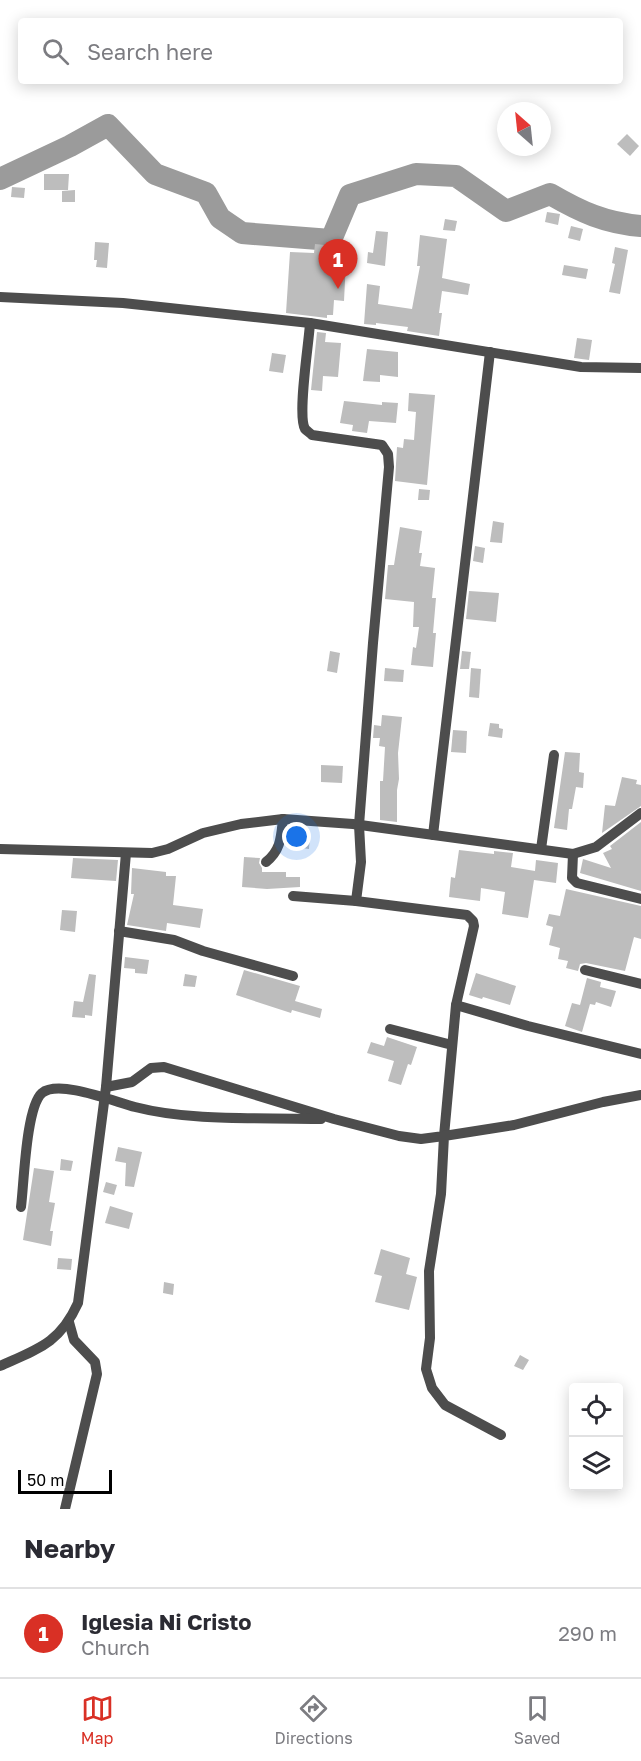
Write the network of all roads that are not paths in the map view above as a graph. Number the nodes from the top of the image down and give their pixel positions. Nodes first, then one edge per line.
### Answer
1 (0, 297) edge
2 (310, 323) junction
3 (490, 352) junction
4 (641, 368) edge
5 (554, 754) dead end
6 (641, 813) edge
7 (283, 819) junction
8 (359, 825) junction
9 (433, 835) junction
10 (0, 849) edge
11 (541, 849) junction
12 (126, 853) junction
13 (573, 854) junction
14 (266, 862) dead end
15 (293, 896) dead end
16 (641, 899) edge
17 (356, 901) junction
18 (119, 931) junction
19 (585, 970) dead end
20 (293, 976) dead end
21 (641, 984) edge
22 (456, 1005) junction
23 (390, 1029) dead end
24 (452, 1045) junction
25 (641, 1054) edge
26 (105, 1093) junction
27 (641, 1095) edge
28 (334, 1119) junction
29 (444, 1136) junction
30 (21, 1207) dead end
31 (69, 1322) junction
32 (0, 1366) edge
33 (501, 1435) dead end
34 (64, 1509) edge

1 - 2 street
2 - 3 street
2 - 8 street
3 - 4 street
3 - 9 street
5 - 11 street
6 - 13 street
7 - 8 street
7 - 12 street
7 - 14 street
8 - 9 street
8 - 17 street
9 - 11 street
10 - 12 street
11 - 13 street
12 - 18 street
13 - 16 street
15 - 17 street
17 - 22 street
18 - 20 street
18 - 26 street
19 - 21 street
22 - 24 street
22 - 25 street
23 - 24 street
24 - 29 street
26 - 28 street
26 - 28 street
26 - 30 street
26 - 31 street
27 - 29 street
28 - 29 street
29 - 33 street
31 - 32 street
31 - 34 street

